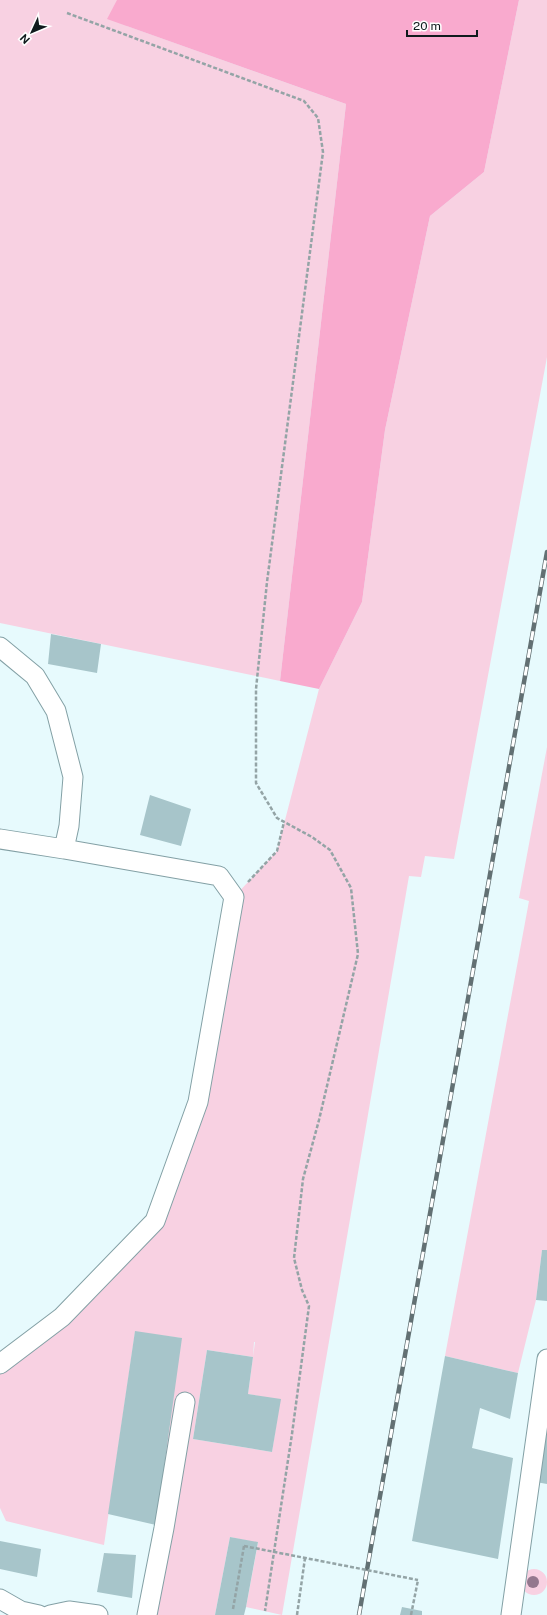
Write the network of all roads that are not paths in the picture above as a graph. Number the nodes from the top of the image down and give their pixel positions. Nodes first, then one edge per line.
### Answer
1 (0, 647) edge
2 (0, 839) edge
3 (64, 849) junction
4 (547, 1359) edge
5 (0, 1364) edge
6 (185, 1402) dead end
7 (0, 1599) edge
8 (39, 1615) edge
9 (50, 1615) edge
10 (98, 1615) edge
11 (147, 1615) edge
12 (511, 1615) edge

1 - 3 street
2 - 3 street
3 - 5 street
4 - 12 street
6 - 11 street
7 - 8 street
9 - 10 street

